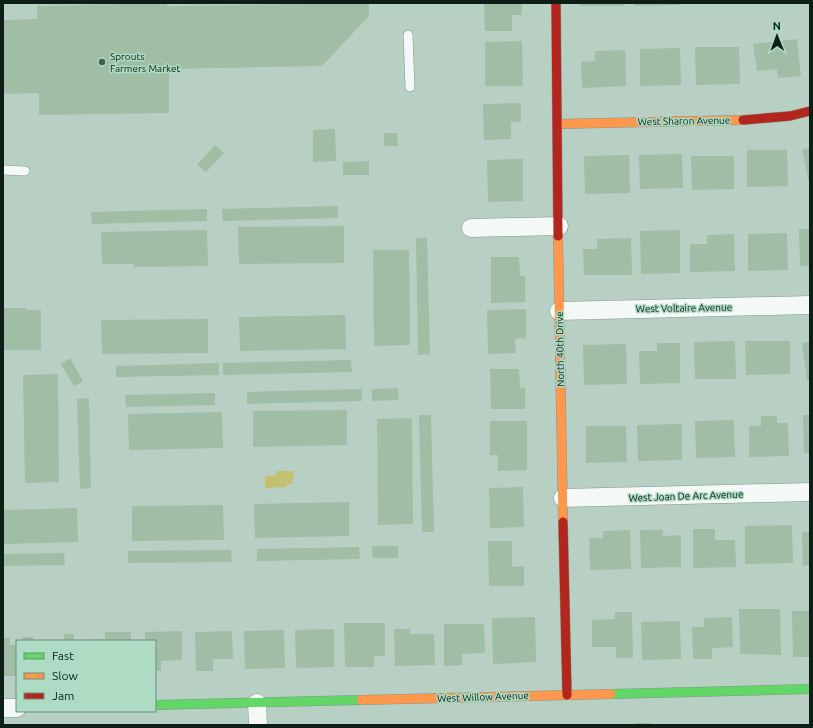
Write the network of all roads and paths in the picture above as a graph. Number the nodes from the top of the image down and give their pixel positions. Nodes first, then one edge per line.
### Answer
1 (556, 3) edge
2 (408, 35) dead end
3 (410, 87) dead end
4 (810, 111) edge
5 (557, 124) junction
6 (3, 170) edge
7 (25, 171) dead end
8 (559, 226) junction
9 (471, 228) dead end
10 (810, 305) edge
11 (559, 311) junction
12 (810, 492) edge
13 (563, 498) junction
14 (810, 688) edge
15 (567, 695) junction
16 (257, 703) junction
17 (156, 705) edge
18 (3, 708) edge
19 (16, 708) edge
20 (258, 725) edge

1 - 5 street, North 40th Drive
2 - 3 lane
4 - 5 street, West Sharon Avenue
5 - 8 street, North 40th Drive
6 - 7 lane
8 - 9 street
8 - 11 street, North 40th Drive
10 - 11 street, West Voltaire Avenue
11 - 13 street, North 40th Drive
12 - 13 street, West Joan De Arc Avenue
13 - 15 street, North 40th Drive
14 - 15 street, West Willow Avenue
15 - 16 street, West Willow Avenue
16 - 17 street, West Willow Avenue
16 - 20 street
18 - 19 street

